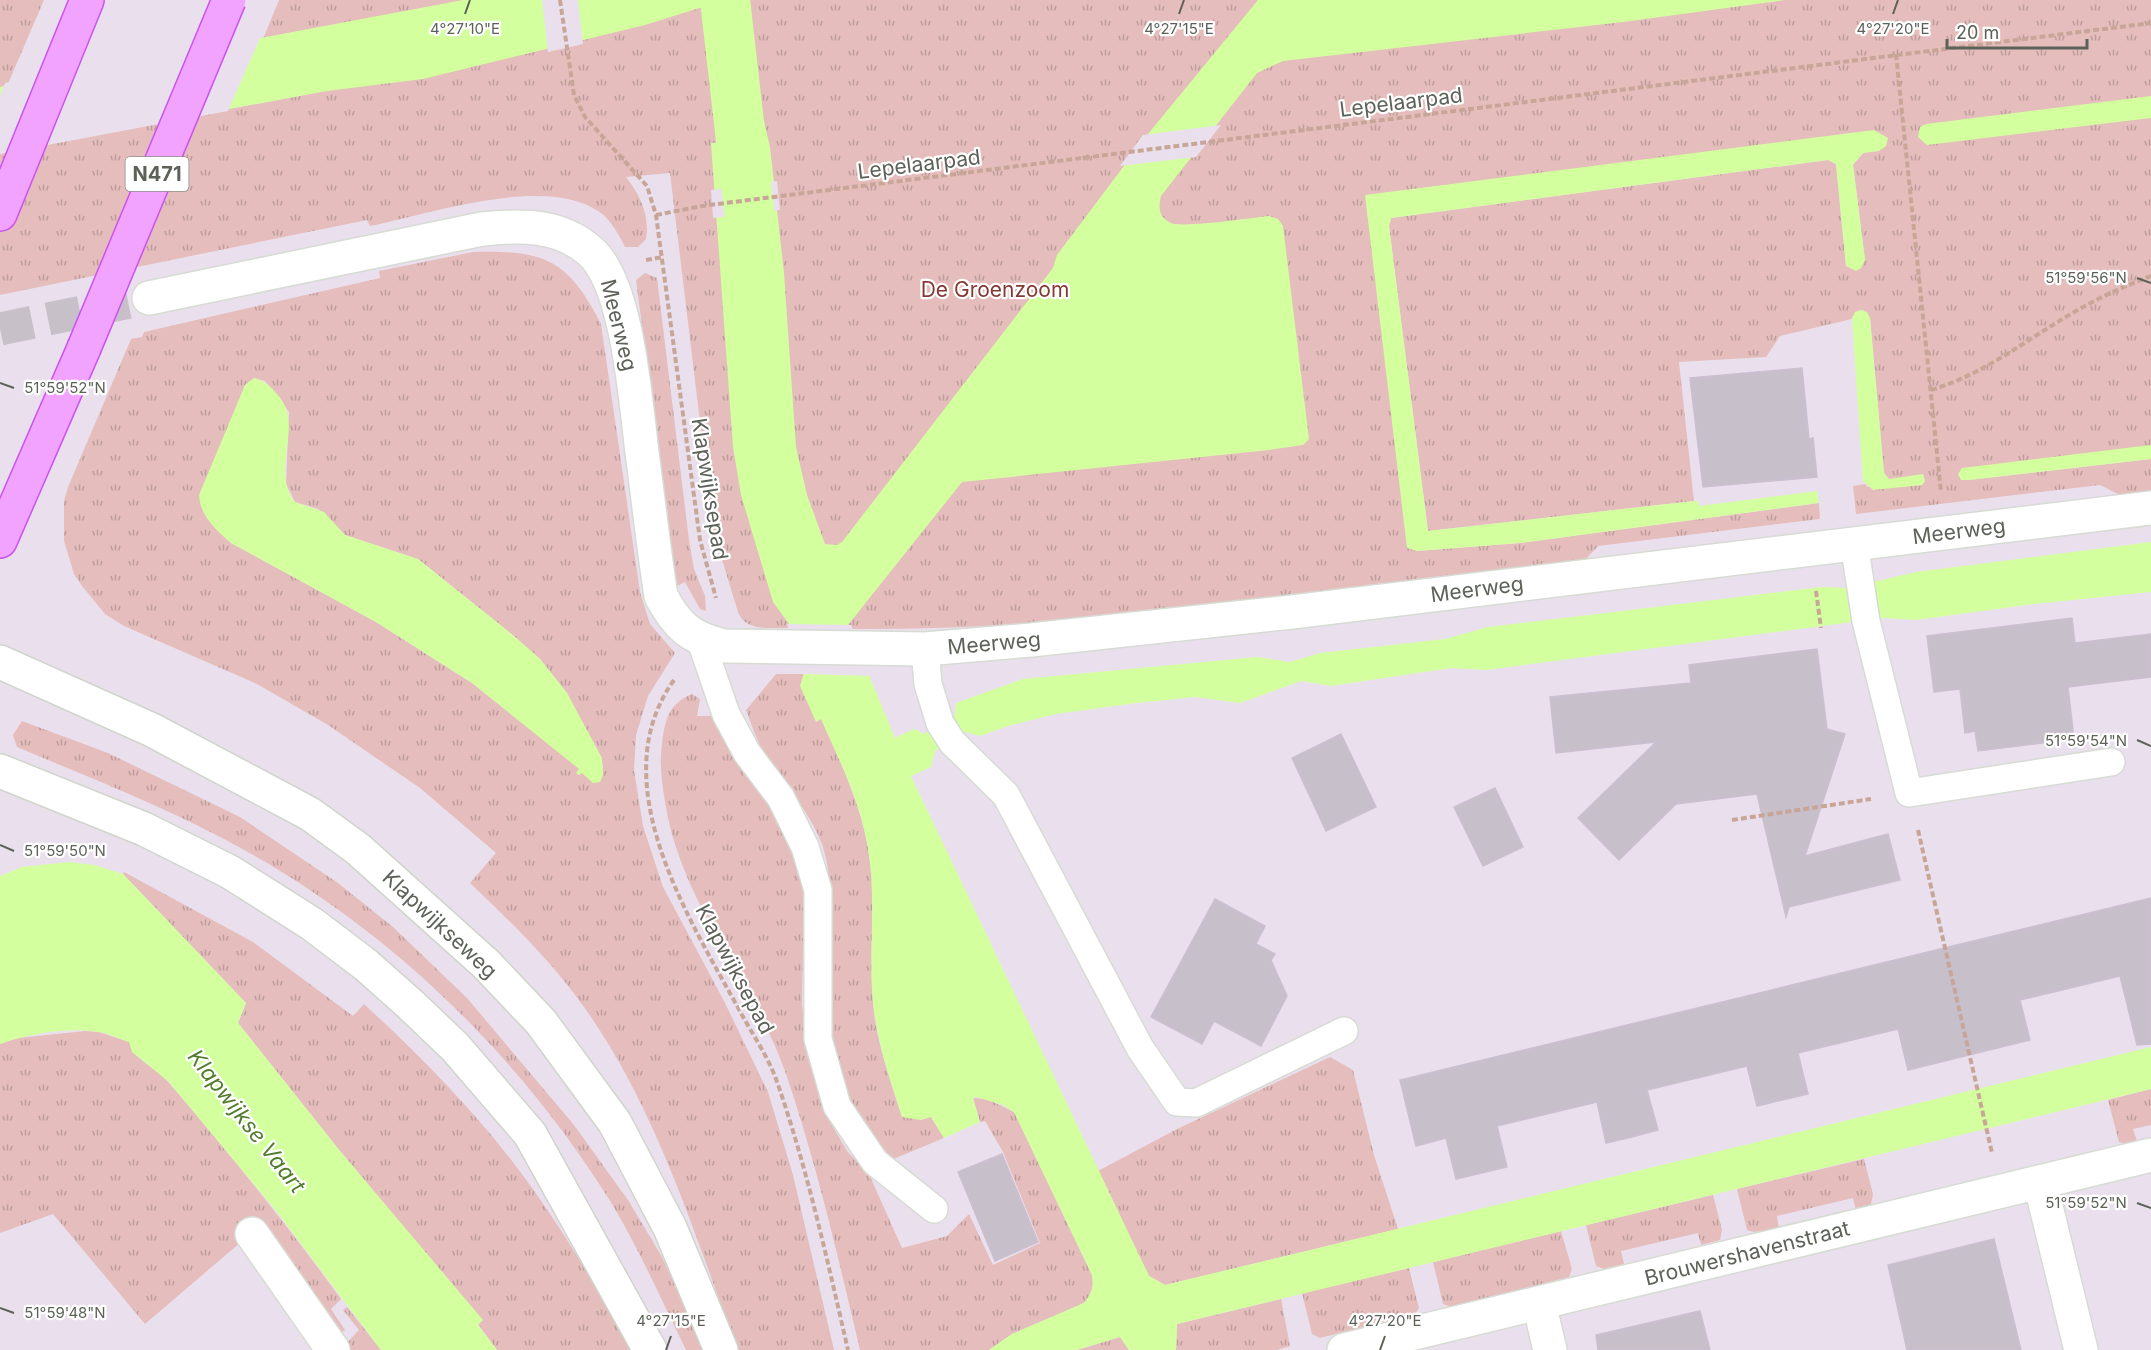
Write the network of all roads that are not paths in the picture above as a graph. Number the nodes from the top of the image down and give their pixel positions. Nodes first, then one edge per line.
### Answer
1 (229, 0) edge
2 (82, 14) edge
3 (0, 214) edge
4 (149, 298) tunnel mouth
5 (2151, 508) edge
6 (0, 541) edge
7 (1854, 543) junction
8 (701, 641) junction
9 (925, 649) junction
10 (0, 662) edge
11 (2111, 762) dead end
12 (0, 771) edge
13 (1344, 1031) dead end
14 (2151, 1155) edge
15 (2040, 1182) junction
16 (934, 1209) dead end
17 (252, 1234) dead end
18 (1539, 1303) junction
19 (333, 1350) edge
20 (650, 1350) edge
21 (721, 1350) edge
22 (1344, 1350) edge
23 (1551, 1350) edge
24 (2081, 1350) edge

1 - 6 main road, N471, bridge
2 - 3 main road
4 - 8 street, Meerweg
5 - 7 street, Meerweg
7 - 9 street, Meerweg
7 - 11 lane
8 - 9 street, Meerweg
8 - 16 lane
9 - 13 lane
10 - 21 street, Klapwijkseweg
12 - 20 street
14 - 15 street, Brouwershavenstraat
15 - 18 street, Brouwershavenstraat
15 - 24 street
17 - 19 street
18 - 22 street, Brouwershavenstraat
18 - 23 street

